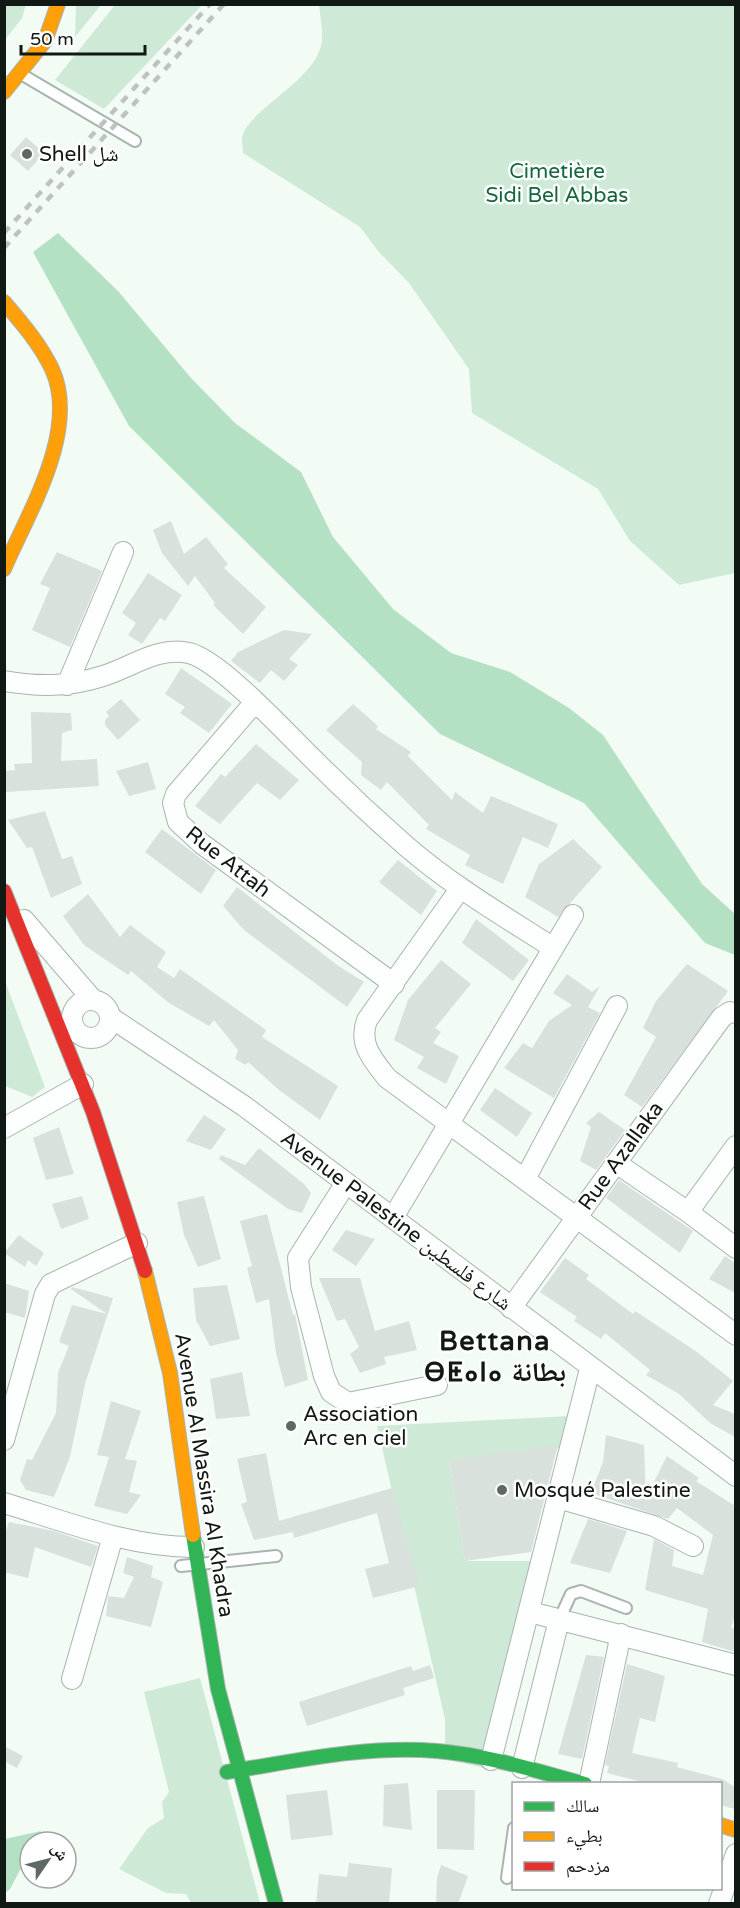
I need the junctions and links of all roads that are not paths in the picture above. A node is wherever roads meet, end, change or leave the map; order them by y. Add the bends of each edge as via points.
1 (58, 4) edge
2 (21, 74) junction
3 (4, 92) edge
4 (135, 141) dead end
5 (4, 288) edge
6 (4, 302) edge
7 (5, 319) edge
8 (30, 330) junction
9 (4, 541) edge
10 (123, 552) dead end
11 (4, 569) edge
12 (4, 681) edge
13 (67, 686) junction
14 (255, 702) junction
15 (460, 889) junction
16 (6, 893) edge
17 (573, 915) dead end
18 (4, 924) edge
19 (552, 947) junction
20 (394, 984) junction
21 (93, 1000) junction
22 (617, 1006) dead end
23 (735, 1013) edge
24 (110, 1017) junction
25 (61, 1030) junction
26 (75, 1093) junction
27 (451, 1123) junction
28 (4, 1128) edge
29 (735, 1148) edge
30 (616, 1163) junction
31 (525, 1179) junction
32 (346, 1183) junction
33 (101, 1184) dead end
34 (688, 1212) junction
35 (394, 1216) junction
36 (576, 1218) junction
37 (735, 1248) edge
38 (129, 1250) junction
39 (138, 1304) dead end
40 (511, 1308) junction
41 (735, 1335) edge
42 (590, 1369) junction
43 (436, 1385) dead end
44 (4, 1440) edge
45 (735, 1476) edge
46 (558, 1498) junction
47 (4, 1503) edge
48 (112, 1536) junction
49 (693, 1546) dead end
50 (276, 1556) dead end
51 (187, 1560) junction
52 (626, 1608) dead end
53 (530, 1612) junction
54 (559, 1620) junction
55 (621, 1635) junction
56 (735, 1665) edge
57 (72, 1678) dead end
58 (201, 1678) dead end
59 (491, 1760) junction
60 (233, 1771) junction
61 (521, 1776) edge
62 (570, 1782) edge
63 (587, 1782) edge
64 (512, 1836) edge
65 (735, 1854) edge
66 (507, 1878) dead end
67 (262, 1904) edge
68 (276, 1904) edge
69 (719, 1904) edge

1 - 2 main road via 50,37
2 - 3 main road
2 - 4 lane
5 - 8 main road
6 - 8 main road
7 - 9 main road via 21,335 36,362 47,415 35,470
8 - 11 main road via 53,366 59,428 52,462
10 - 13 street
12 - 13 street
13 - 14 street via 104,676 160,652 177,650 209,662
14 - 15 street via 361,806
14 - 20 street, Rue Attah via 182,785 173,803 178,822 211,851
15 - 19 street
15 - 20 street
16 - 21 street via 32,931
16 - 25 main road, Avenue Al Massira Al Khadra
17 - 19 street
18 - 25 main road, Avenue Al Massira Al Khadra
19 - 27 street
20 - 27 street via 367,1020 363,1038 387,1078
21 - 24 street, Avenue Palestine شارع فلسطين via 104,1005
21 - 25 street via 76,1006
22 - 31 street
23 - 30 street, Rue Azallaka via 722,1017
24 - 25 street via 103,1034 94,1038
24 - 32 street, Avenue Palestine شارع فلسطين via 244,1106
25 - 26 main road, Avenue Al Massira Al Khadra
26 - 28 street
26 - 38 main road, Avenue Al Massira Al Khadra
27 - 31 street
27 - 35 street
29 - 34 street
30 - 34 street
30 - 36 street, Rue Azallaka
31 - 36 street
32 - 35 street, Avenue Palestine شارع فلسطين
32 - 43 street via 298,1258 301,1287 324,1377 331,1392 348,1403
33 - 38 main road, Avenue Al Massira Al Khadra
34 - 37 street
35 - 40 street, Avenue Palestine شارع فلسطين
36 - 40 street, Rue Azallaka
36 - 41 street
38 - 44 street via 59,1278 45,1294
38 - 51 main road, Avenue Al Massira Al Khadra via 173,1380
39 - 51 main road, Avenue Al Massira Al Khadra via 153,1360
40 - 42 street, Avenue Palestine شارع فلسطين
42 - 45 street, Avenue Palestine شارع فلسطين
42 - 46 street
46 - 49 street via 654,1526
46 - 53 street
47 - 48 street
48 - 51 street via 147,1544
48 - 57 street
50 - 51 lane
51 - 60 main road, Avenue Al Massira Al Khadra
52 - 54 lane via 581,1591 571,1594
53 - 54 street
53 - 59 street
54 - 55 street
54 - 61 street
55 - 56 street
55 - 63 street
58 - 60 main road, Avenue Al Massira Al Khadra
59 - 60 main road via 408,1750 364,1752
59 - 61 main road
60 - 67 main road, Avenue Al Massira Al Khadra
60 - 68 main road, Avenue Al Massira Al Khadra
61 - 62 main road
64 - 66 lane
65 - 69 street

